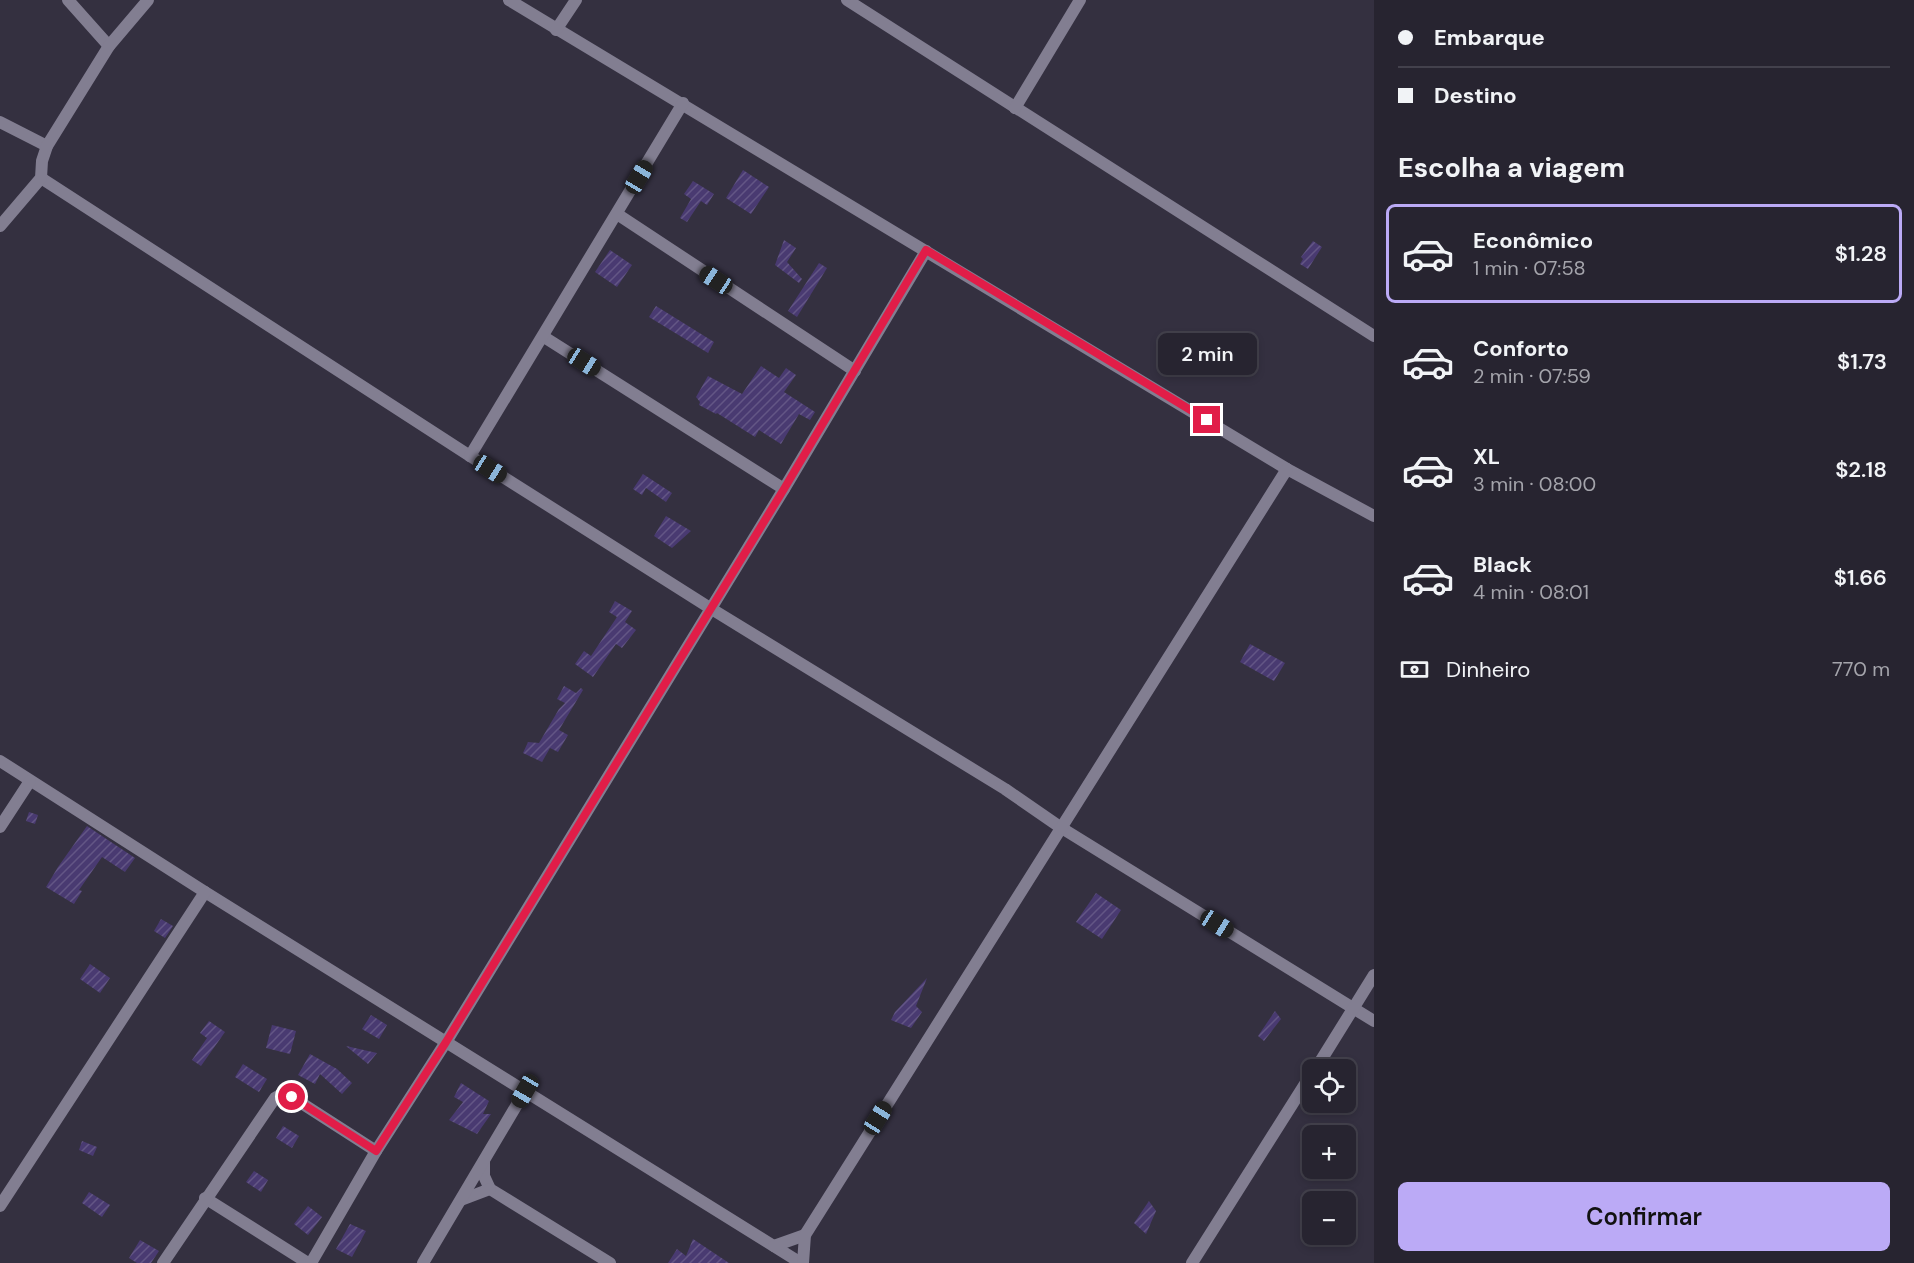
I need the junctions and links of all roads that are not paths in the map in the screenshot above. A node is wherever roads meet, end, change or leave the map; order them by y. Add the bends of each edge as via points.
1 (68, 0) edge
2 (148, 0) edge
3 (509, 0) edge
4 (576, 0) edge
5 (847, 0) edge
6 (1080, 0) edge
7 (556, 30) junction
8 (109, 46) junction
9 (683, 103) junction
10 (1015, 108) junction
11 (0, 122) edge
12 (47, 146) junction
13 (41, 178) junction
14 (617, 214) junction
15 (0, 226) edge
16 (926, 250) junction
17 (1374, 336) edge
18 (544, 337) junction
19 (855, 371) junction
20 (470, 456) junction
21 (1287, 469) junction
22 (784, 489) junction
23 (1374, 516) edge
24 (710, 608) junction
25 (0, 762) edge
26 (30, 781) junction
27 (0, 827) edge
28 (1060, 827) junction
29 (205, 892) junction
30 (1374, 975) edge
31 (1354, 1009) junction
32 (1374, 1021) edge
33 (446, 1042) junction
34 (1322, 1059) edge
35 (1302, 1089) edge
36 (525, 1091) junction
37 (376, 1151) junction
38 (484, 1161) junction
39 (490, 1189) junction
40 (205, 1198) junction
41 (461, 1200) junction
42 (0, 1206) edge
43 (805, 1235) junction
44 (774, 1246) junction
45 (163, 1263) edge
46 (309, 1263) edge
47 (423, 1263) edge
48 (609, 1263) edge
49 (802, 1263) edge
50 (1192, 1263) edge

1 - 8 street
2 - 8 street
3 - 7 street
4 - 7 street
5 - 10 street
6 - 10 street
7 - 9 street
8 - 12 street
9 - 14 street
9 - 16 street
10 - 17 street
11 - 12 street
12 - 13 street
13 - 15 street
13 - 20 street
14 - 18 street
14 - 19 street
16 - 19 street
16 - 21 street
18 - 20 street
18 - 22 street
19 - 22 street
20 - 24 street
21 - 23 street
21 - 28 street
22 - 24 street
24 - 28 street via 1005,789
24 - 33 street
25 - 26 street
26 - 27 street
26 - 29 street
28 - 31 street
28 - 43 street
29 - 33 street
29 - 42 street
30 - 31 street
31 - 32 street
31 - 34 street
33 - 36 street
33 - 37 street
35 - 50 street
36 - 38 street
36 - 44 street
37 - 40 street via 282,1094 275,1098
37 - 46 street
38 - 39 street via 484,1176
38 - 41 street
39 - 41 street
39 - 48 street
40 - 45 street
40 - 46 street
41 - 47 street
43 - 44 street
43 - 49 street
44 - 49 street

